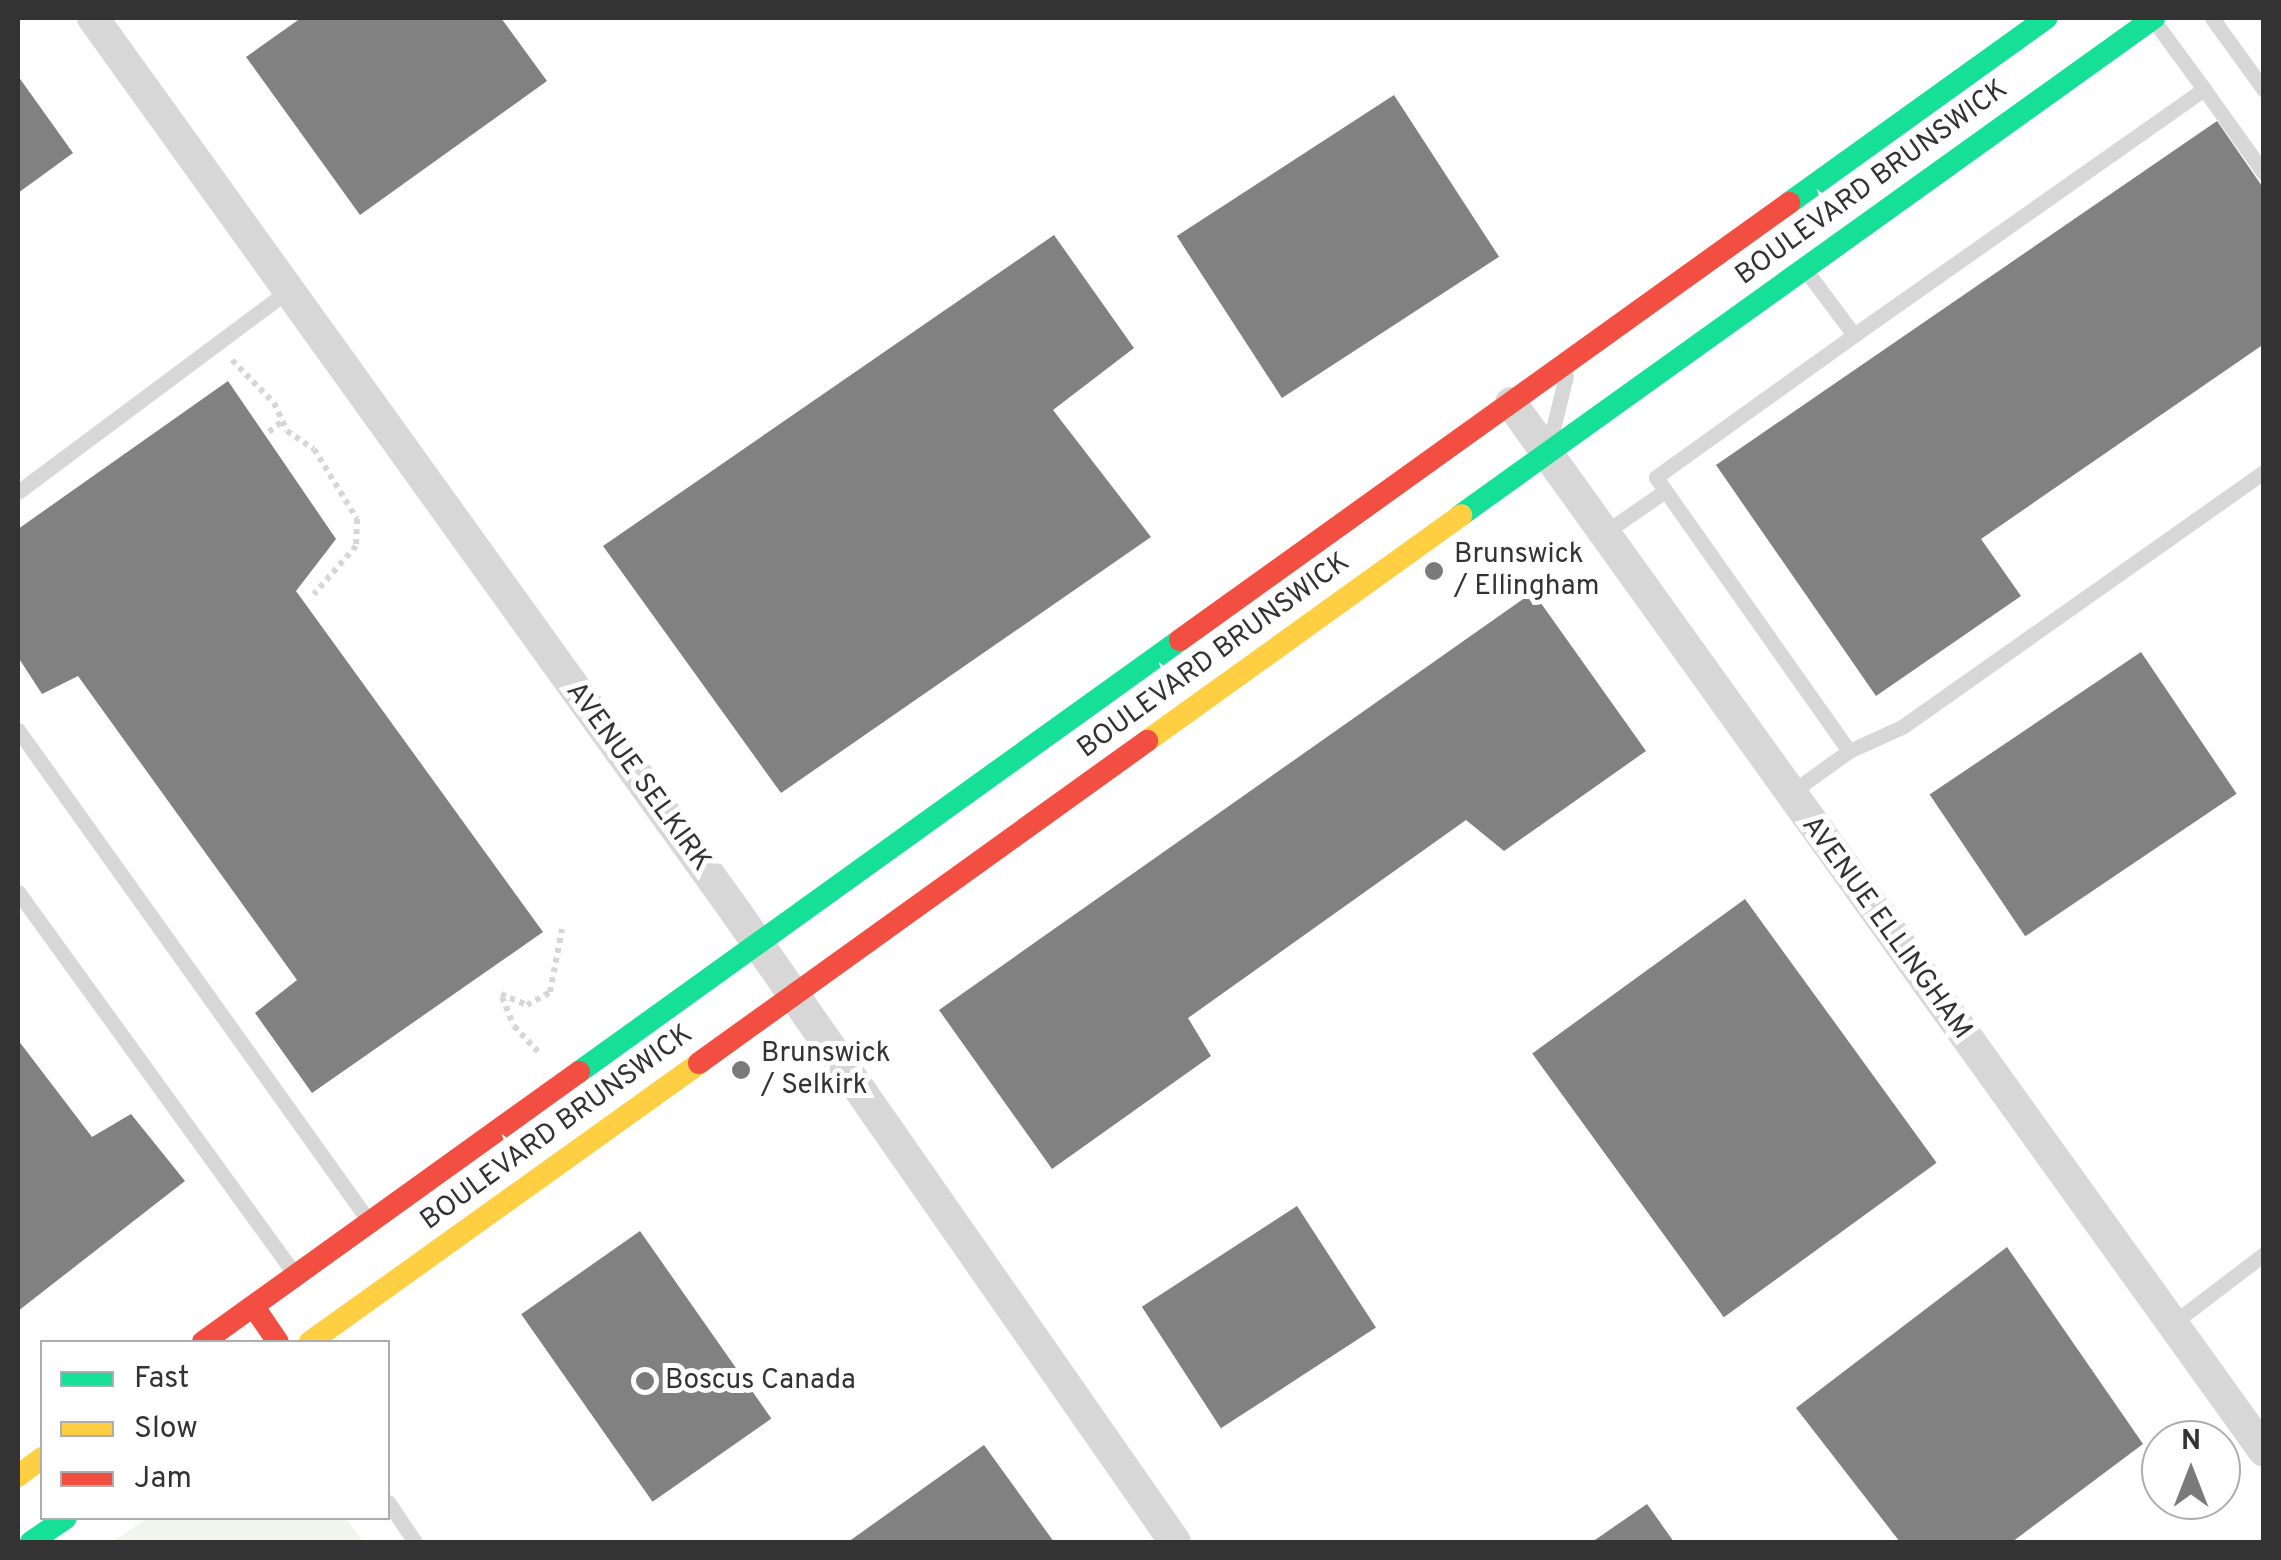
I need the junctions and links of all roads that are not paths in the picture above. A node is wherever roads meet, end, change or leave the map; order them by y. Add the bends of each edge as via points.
1 (93, 18) edge
2 (2046, 18) edge
3 (2154, 18) edge
4 (2212, 18) edge
5 (2204, 89) junction
6 (2264, 90) edge
7 (2264, 172) edge
8 (1804, 268) junction
9 (289, 290) junction
10 (1854, 336) junction
11 (1568, 362) junction
12 (1511, 402) junction
13 (1547, 453) junction
14 (2264, 472) edge
15 (18, 492) edge
16 (1666, 492) junction
17 (1604, 533) junction
18 (18, 730) edge
19 (1849, 752) junction
20 (1790, 794) junction
21 (18, 892) edge
22 (758, 945) junction
23 (793, 996) junction
24 (371, 1224) junction
25 (2264, 1254) edge
26 (296, 1277) junction
27 (254, 1307) junction
28 (2172, 1324) junction
29 (206, 1340) edge
30 (277, 1340) edge
31 (313, 1340) edge
32 (2264, 1451) edge
33 (40, 1460) edge
34 (18, 1476) edge
35 (390, 1505) edge
36 (63, 1520) edge
37 (31, 1542) edge
38 (415, 1542) edge
39 (1176, 1542) edge

1 - 9 street, AVENUE SELKIRK
2 - 11 street, BOULEVARD BRUNSWICK
3 - 5 lane
3 - 8 street, BOULEVARD BRUNSWICK
4 - 6 lane
5 - 7 lane
5 - 10 lane
8 - 10 lane
8 - 13 street, BOULEVARD BRUNSWICK
9 - 15 lane
9 - 22 street, AVENUE SELKIRK
10 - 16 lane via 1656,477
11 - 12 street, BOULEVARD BRUNSWICK
11 - 13 lane
12 - 13 street, AVENUE ELLINGHAM
12 - 22 street, BOULEVARD BRUNSWICK
13 - 17 street, AVENUE ELLINGHAM
13 - 23 street, BOULEVARD BRUNSWICK
14 - 19 lane via 1902,727
16 - 17 lane
16 - 19 lane
17 - 20 street, AVENUE ELLINGHAM
18 - 24 lane
19 - 20 lane
20 - 28 street, AVENUE ELLINGHAM
21 - 26 lane
22 - 23 street, AVENUE SELKIRK
22 - 24 street, BOULEVARD BRUNSWICK
23 - 31 street, BOULEVARD BRUNSWICK
23 - 39 street, AVENUE SELKIRK
24 - 26 street, BOULEVARD BRUNSWICK
25 - 28 lane
26 - 27 street, BOULEVARD BRUNSWICK
27 - 29 street, BOULEVARD BRUNSWICK
27 - 30 street
28 - 32 street, AVENUE ELLINGHAM
33 - 34 street
35 - 38 lane
36 - 37 street

